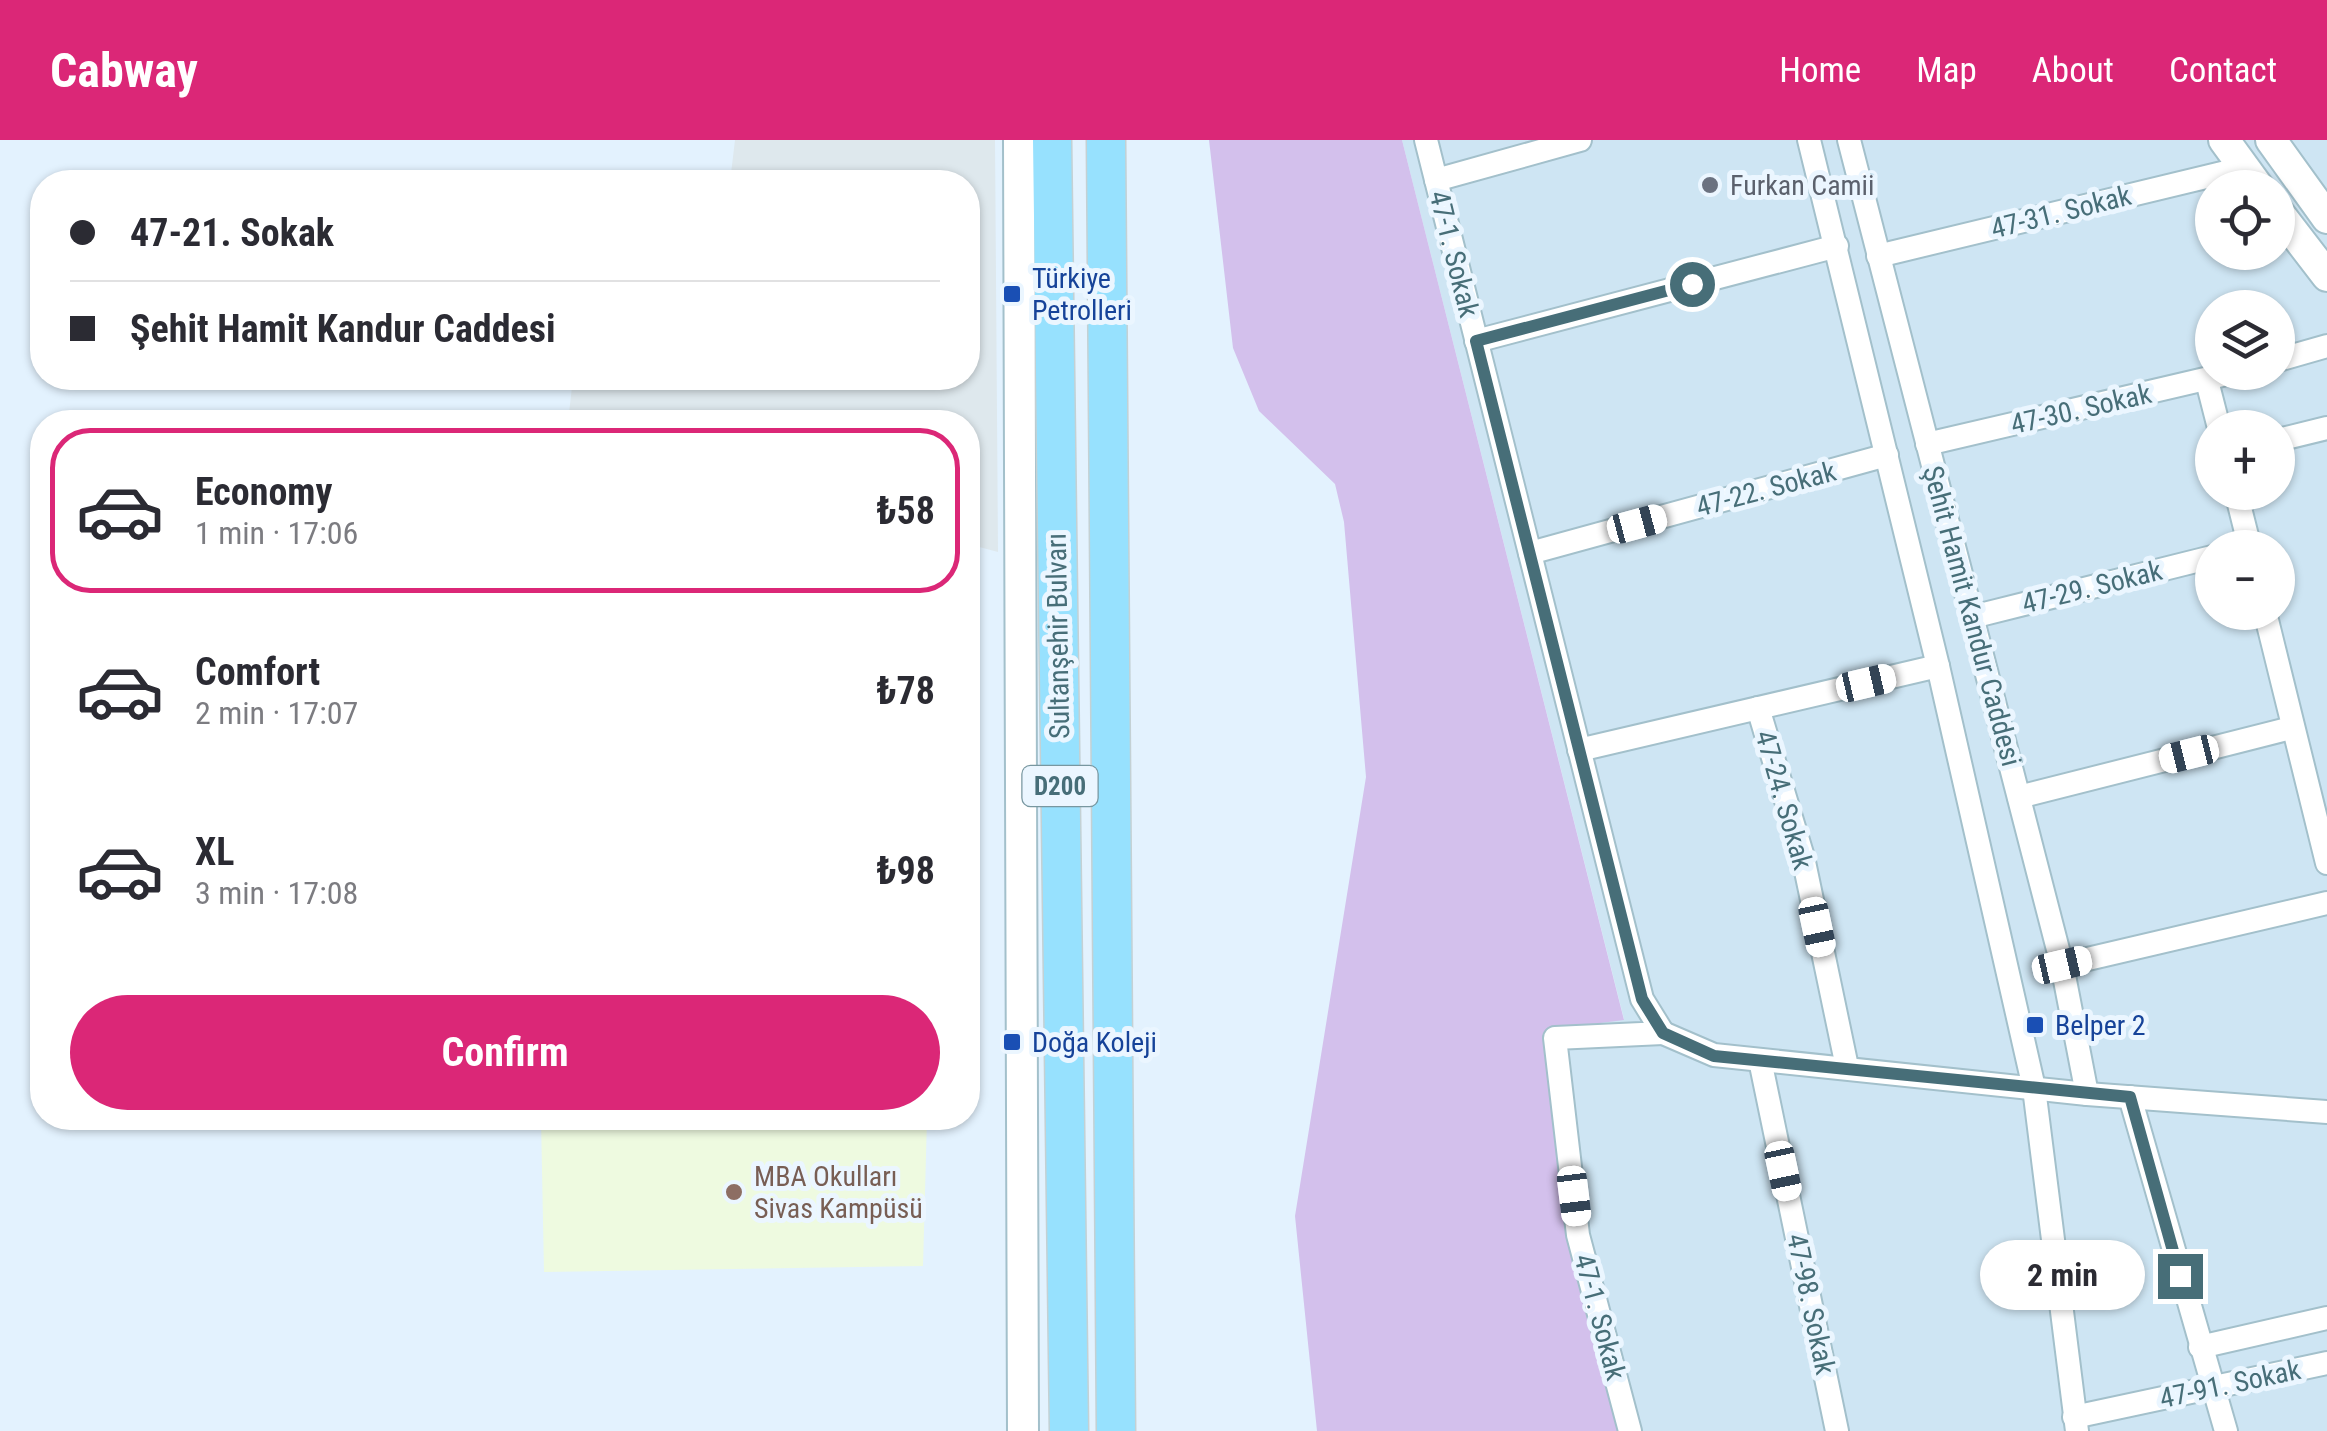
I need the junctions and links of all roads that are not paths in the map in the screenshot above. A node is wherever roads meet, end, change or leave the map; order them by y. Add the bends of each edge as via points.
1 (1019, 140) edge
2 (1052, 140) edge
3 (1106, 140) edge
4 (1426, 140) edge
5 (1580, 140) edge
6 (1809, 140) edge
7 (1850, 140) edge
8 (2224, 140) edge
9 (2271, 140) edge
10 (2245, 170) edge
11 (1436, 180) junction
12 (2195, 190) edge
13 (2327, 218) edge
14 (2295, 234) edge
15 (1836, 246) junction
16 (1878, 256) junction
17 (2327, 276) edge
18 (1476, 341) junction
19 (2327, 346) edge
20 (2295, 355) edge
21 (2195, 383) edge
22 (2327, 428) edge
23 (2295, 436) edge
24 (1927, 444) junction
25 (1887, 455) junction
26 (1530, 554) junction
27 (2195, 561) edge
28 (1972, 617) junction
29 (2269, 630) edge
30 (1938, 666) junction
31 (1758, 708) junction
32 (2291, 728) junction
33 (1579, 750) junction
34 (2018, 797) junction
35 (2323, 816) edge
36 (2327, 863) edge
37 (2327, 904) edge
38 (2062, 965) junction
39 (1663, 1033) junction
40 (1760, 1060) junction
41 (1847, 1068) junction
42 (2034, 1088) junction
43 (2087, 1094) junction
44 (2130, 1097) junction
45 (2327, 1112) edge
46 (2327, 1318) edge
47 (2200, 1347) junction
48 (2327, 1363) edge
49 (2213, 1387) junction
50 (2076, 1424) edge
51 (1023, 1431) edge
52 (1069, 1431) edge
53 (1116, 1431) edge
54 (1630, 1431) edge
55 (1837, 1431) edge
56 (2226, 1431) edge

1 - 51 street, Sultanşehir Bulvarı
2 - 52 highway, Sultanşehir Bulvarı / D200
3 - 53 highway, Sultanşehir Bulvarı / D200
4 - 11 street, 47-1. Sokak
5 - 11 street
6 - 15 street, Şehit Hamit Kandur Caddesi
7 - 16 street, Şehit Hamit Kandur Caddesi
8 - 10 street
9 - 13 street
11 - 18 street, 47-1. Sokak
12 - 16 street, 47-31. Sokak
14 - 17 street
15 - 18 street
15 - 25 street, Şehit Hamit Kandur Caddesi
16 - 24 street, Şehit Hamit Kandur Caddesi
18 - 26 street, 47-1. Sokak
19 - 20 street
21 - 24 street, 47-30. Sokak
22 - 23 street
24 - 28 street, Şehit Hamit Kandur Caddesi
25 - 26 street, 47-22. Sokak
25 - 30 street, Şehit Hamit Kandur Caddesi
26 - 33 street, 47-1. Sokak
27 - 28 street, 47-29. Sokak
28 - 34 street, Şehit Hamit Kandur Caddesi
29 - 32 street
30 - 31 street
30 - 42 street, Şehit Hamit Kandur Caddesi
31 - 33 street
31 - 41 street, 47-24. Sokak via 1803,857
32 - 34 street
32 - 35 street
33 - 39 street, 47-1. Sokak via 1642,999
34 - 38 street, Şehit Hamit Kandur Caddesi
35 - 36 street
37 - 38 street
38 - 43 street, Şehit Hamit Kandur Caddesi
39 - 40 street via 1714,1056
39 - 54 street, 47-1. Sokak via 1554,1038 1578,1235
40 - 41 street
40 - 55 street, 47-98. Sokak
41 - 42 street
42 - 43 street
42 - 50 street, Şehit Hamit Kandur Caddesi
43 - 44 street
44 - 45 street
44 - 47 street
46 - 47 street, 47-91. Sokak
47 - 49 street
48 - 49 street, 47-91. Sokak
49 - 50 street, 47-91. Sokak
49 - 56 street

